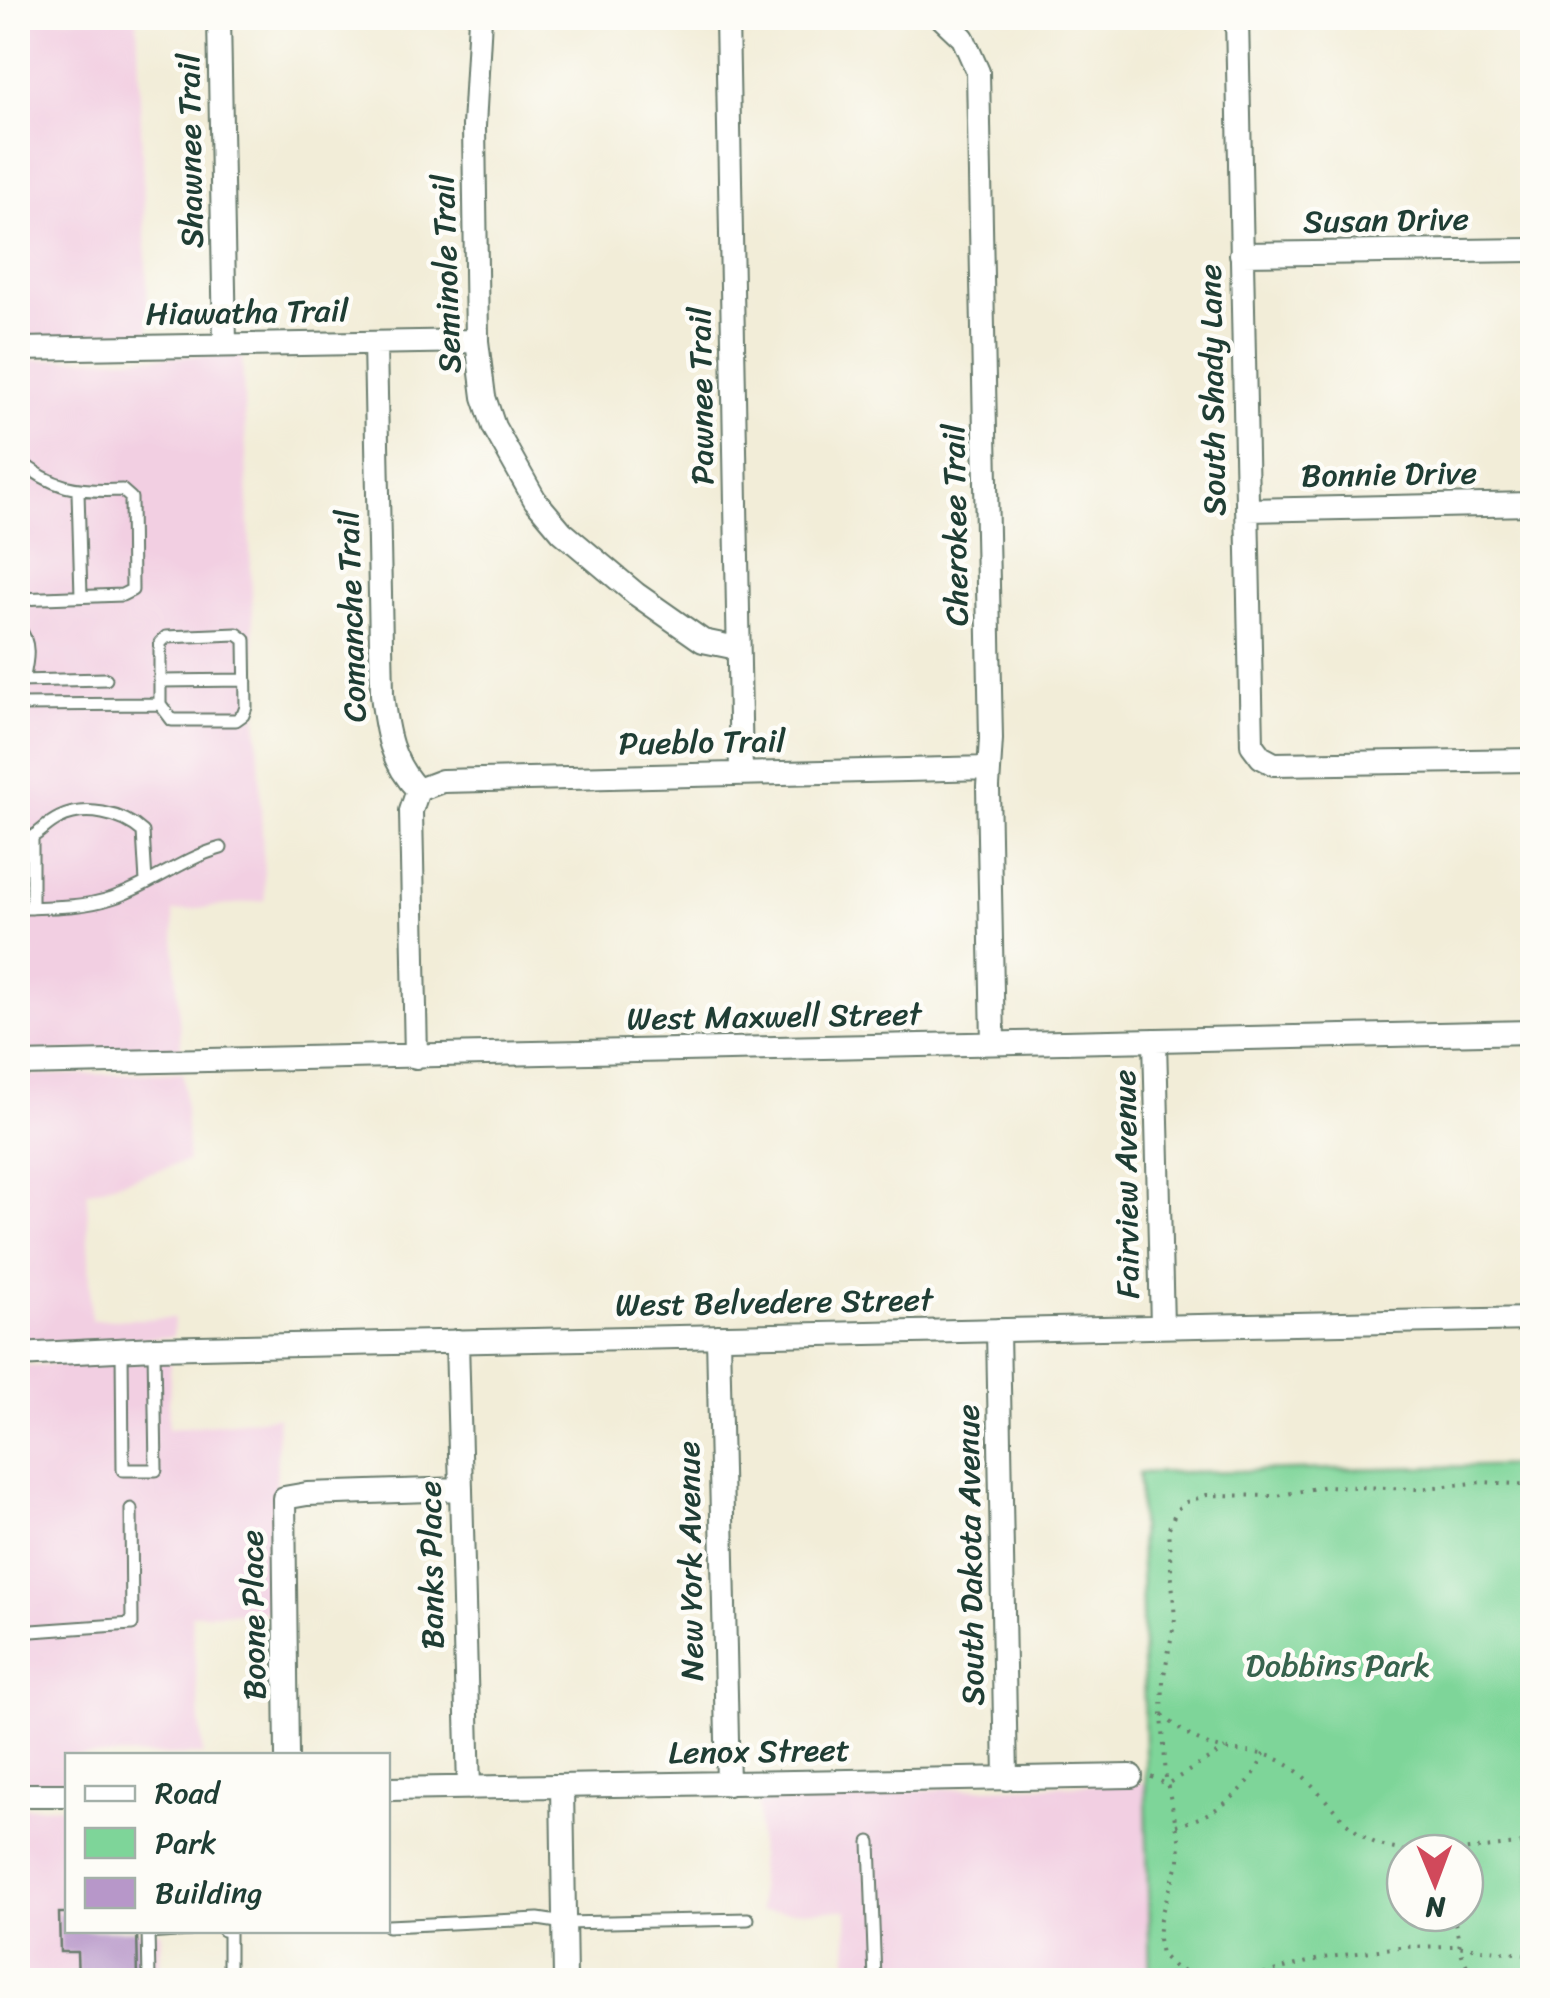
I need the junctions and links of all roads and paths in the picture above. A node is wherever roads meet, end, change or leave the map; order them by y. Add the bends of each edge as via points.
1 (219, 18) edge
2 (480, 18) edge
3 (727, 18) edge
4 (942, 18) edge
5 (1237, 18) edge
6 (1532, 250) edge
7 (1241, 254) junction
8 (477, 341) junction
9 (376, 342) junction
10 (225, 344) junction
11 (18, 349) edge
12 (18, 459) edge
13 (78, 492) junction
14 (1532, 504) edge
15 (1247, 510) junction
16 (81, 596) junction
17 (18, 599) edge
18 (18, 627) edge
19 (737, 648) junction
20 (106, 679) dead end
21 (246, 680) junction
22 (20, 681) edge
23 (160, 682) junction
24 (18, 704) edge
25 (160, 704) junction
26 (1532, 760) edge
27 (988, 768) junction
28 (740, 774) junction
29 (418, 790) junction
30 (18, 840) edge
31 (32, 840) junction
32 (220, 848) dead end
33 (146, 882) junction
34 (18, 908) edge
35 (32, 908) junction
36 (1532, 1032) edge
37 (1155, 1040) junction
38 (993, 1043) junction
39 (416, 1057) junction
40 (18, 1064) edge
41 (1532, 1319) edge
42 (1162, 1326) junction
43 (998, 1330) junction
44 (718, 1336) junction
45 (458, 1341) junction
46 (154, 1348) junction
47 (122, 1349) junction
48 (18, 1354) edge
49 (1532, 1485) edge
50 (461, 1489) junction
51 (131, 1509) dead end
52 (18, 1632) edge
53 (1162, 1714) junction
54 (1226, 1749) junction
55 (288, 1753) edge
56 (1264, 1753) junction
57 (1131, 1776) joint
58 (1006, 1779) junction
59 (728, 1784) junction
60 (1167, 1784) junction
61 (562, 1786) junction
62 (469, 1788) junction
63 (390, 1789) edge
64 (65, 1794) edge
65 (18, 1796) edge
66 (1176, 1825) junction
67 (870, 1842) dead end
68 (1532, 1842) edge
69 (1385, 1846) edge
70 (1485, 1848) edge
71 (748, 1918) dead end
72 (564, 1923) junction
73 (390, 1926) edge
74 (148, 1933) edge
75 (228, 1933) edge
76 (1458, 1933) edge
77 (1460, 1946) junction
78 (1532, 1955) edge
79 (1496, 1973) dead end
80 (149, 1980) edge
81 (229, 1980) edge
82 (565, 1980) edge
83 (875, 1980) edge

1 - 10 street, Shawnee Trail
2 - 8 street, Seminole Trail
3 - 19 street, Pawnee Trail
4 - 27 street, Cherokee Trail via 963,38 978,72
5 - 7 street, South Shady Lane
6 - 7 street, Susan Drive
7 - 15 street, South Shady Lane
8 - 9 street, Hiawatha Trail
8 - 19 street, Seminole Trail via 494,428 562,532 703,642
9 - 10 street, Hiawatha Trail
9 - 29 street, Comanche Trail via 382,694 391,750
10 - 11 street, Hiawatha Trail
12 - 13 lane via 36,475
13 - 16 lane
13 - 16 lane via 122,490 131,498 132,590
14 - 15 street, Bonnie Drive
15 - 26 street, South Shady Lane via 1252,745 1261,758 1274,764
16 - 17 lane
18 - 22 lane via 28,651
19 - 28 street, Pawnee Trail
20 - 22 lane
21 - 23 lane
21 - 23 lane via 245,640 237,634 166,637 160,643
21 - 25 lane via 246,707 236,720 172,720
23 - 25 lane
24 - 25 lane
27 - 28 street, Pueblo Trail
27 - 38 street, Cherokee Trail
28 - 29 street, Pueblo Trail via 442,780
29 - 39 street via 411,811
30 - 31 lane
31 - 33 lane via 61,816 108,814 131,821 143,832
31 - 35 lane
32 - 33 lane
33 - 35 lane via 113,898
34 - 35 lane
36 - 37 street, West Maxwell Street
37 - 38 street, West Maxwell Street
37 - 42 street, Fairview Avenue
38 - 39 street, West Maxwell Street
39 - 40 street, West Maxwell Street
41 - 42 street, West Belvedere Street
42 - 43 street, West Belvedere Street
43 - 44 street, West Belvedere Street
43 - 58 street, South Dakota Avenue
44 - 45 street, West Belvedere Street
44 - 59 street, New York Avenue
45 - 46 street, West Belvedere Street
45 - 50 street, Banks Place
46 - 47 street, West Belvedere Street
46 - 47 lane via 156,1470 123,1470
47 - 48 street, West Belvedere Street
49 - 53 path via 1326,1486 1277,1496 1207,1495 1183,1503 1168,1530 1175,1620
50 - 55 street, Boone Place via 284,1498
50 - 62 street, Banks Place
51 - 52 lane via 132,1624
53 - 54 path via 1196,1739
53 - 60 path
54 - 56 path
54 - 60 path
56 - 66 path via 1248,1783 1200,1820
56 - 69 path via 1309,1778 1358,1832
57 - 58 street, Lenox Street
57 - 60 path
58 - 59 street, Lenox Street
59 - 61 street, Lenox Street
60 - 66 path
61 - 62 street, Lenox Street
61 - 72 street
62 - 63 street, Lenox Street
64 - 65 street
66 - 77 path via 1179,1860 1158,1939 1161,1954 1190,1975 1254,1976 1399,1946
67 - 83 lane
68 - 70 path
71 - 72 lane
72 - 73 lane
72 - 82 street
74 - 80 lane
75 - 81 lane
76 - 77 path
77 - 78 path
77 - 79 path via 1472,1972

